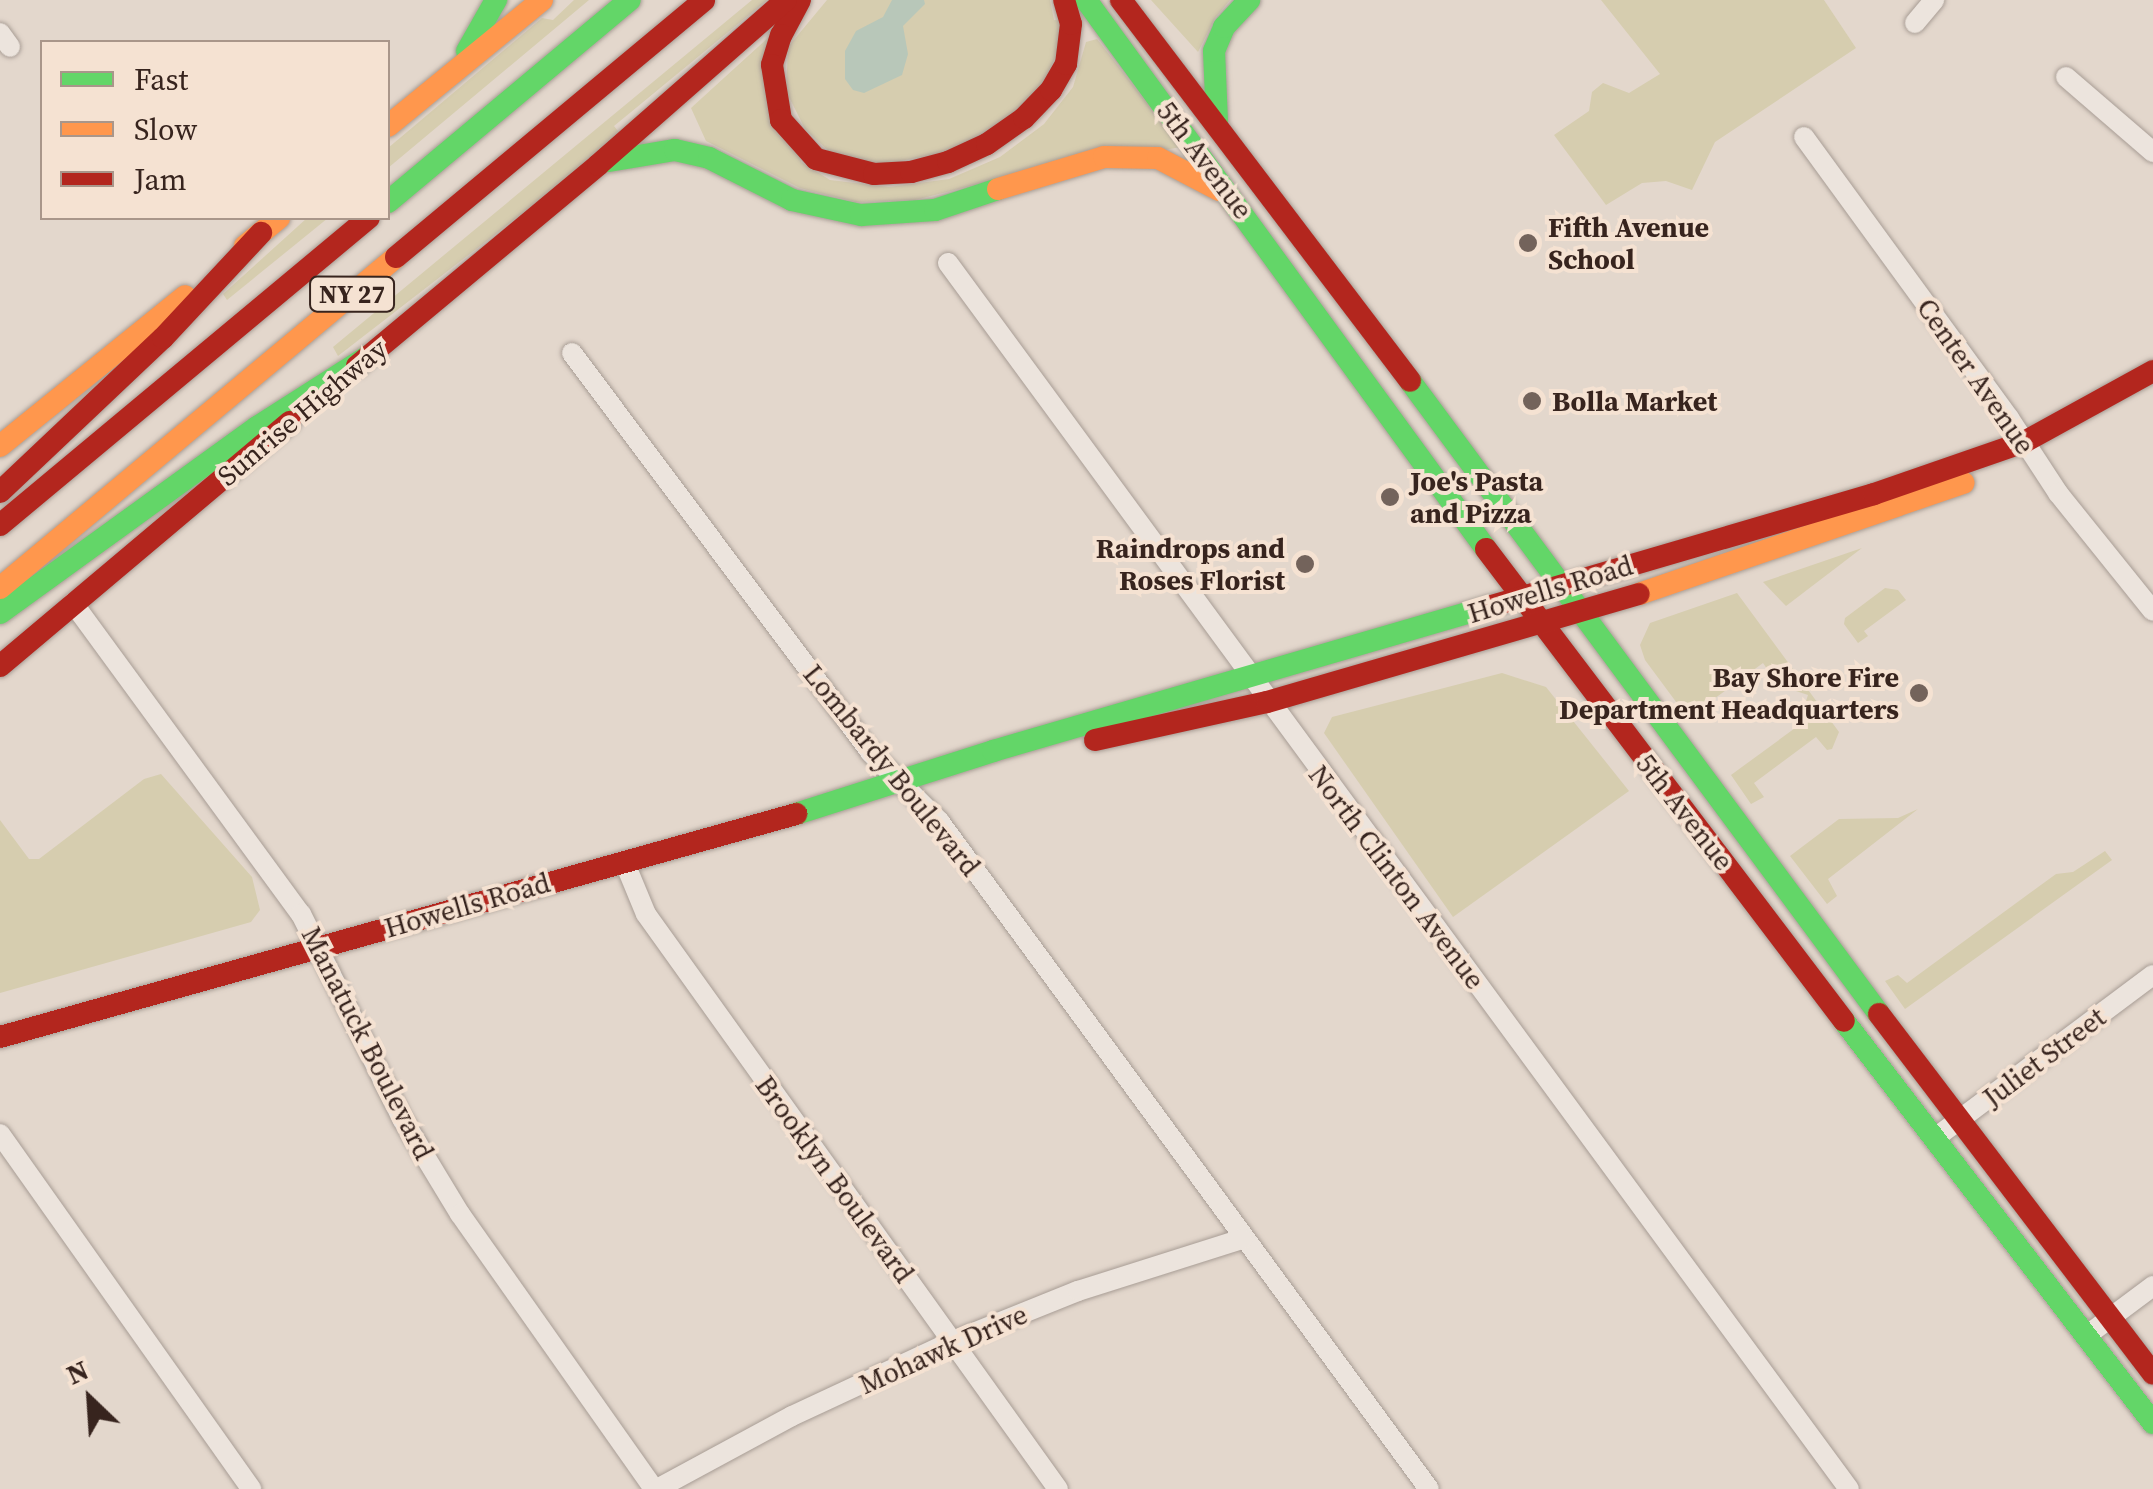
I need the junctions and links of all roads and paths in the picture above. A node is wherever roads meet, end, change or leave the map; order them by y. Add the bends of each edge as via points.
1 (496, 0) edge
2 (542, 0) edge
3 (630, 0) edge
4 (704, 0) edge
5 (786, 0) edge
6 (800, 0) edge
7 (1064, 0) edge
8 (1086, 0) edge
9 (1121, 0) edge
10 (1249, 0) edge
11 (1934, 0) edge
12 (1914, 23) dead end
13 (456, 69) junction
14 (2066, 77) dead end
15 (1217, 123) junction
16 (390, 124) edge
17 (1804, 137) dead end
18 (2153, 152) edge
19 (598, 165) junction
20 (390, 200) edge
21 (1236, 201) junction
22 (367, 220) edge
23 (270, 225) edge
24 (948, 263) dead end
25 (572, 353) dead end
26 (370, 356) junction
27 (2153, 371) edge
28 (2153, 390) edge
29 (0, 446) edge
30 (2029, 449) junction
31 (0, 492) edge
32 (1875, 505) junction
33 (0, 526) edge
34 (1561, 586) junction
35 (0, 588) edge
36 (1522, 598) junction
37 (72, 603) junction
38 (2153, 611) edge
39 (0, 612) edge
40 (1580, 613) junction
41 (1540, 623) junction
42 (0, 666) edge
43 (1250, 678) junction
44 (1267, 702) junction
45 (934, 774) junction
46 (902, 784) junction
47 (624, 861) junction
48 (318, 947) junction
49 (2153, 975) edge
50 (0, 1037) edge
51 (1958, 1121) junction
52 (0, 1134) edge
53 (1935, 1138) junction
54 (1242, 1239) junction
55 (2153, 1286) edge
56 (2109, 1318) junction
57 (2086, 1336) junction
58 (952, 1342) junction
59 (2153, 1374) edge
60 (2153, 1423) edge
61 (251, 1489) edge
62 (655, 1489) edge
63 (1058, 1489) edge
64 (1429, 1489) edge
65 (1850, 1489) edge

1 - 13 main road
2 - 13 main road
3 - 20 main road
4 - 35 main road, NY 27
5 - 19 main road, Sunrise Highway
6 - 7 main road via 772,65 781,120 828,165 893,174 968,154 1039,104 1069,53 1072,24
8 - 21 main road, 5th Avenue
9 - 15 main road, 5th Avenue
10 - 15 main road via 1224,27 1214,52
11 - 12 street
13 - 16 main road
14 - 18 street
15 - 34 main road, 5th Avenue
17 - 30 street, Center Avenue
19 - 21 main road via 675,150 708,158 792,200 885,215 958,204 1084,160 1142,156 1186,170
19 - 26 main road, Sunrise Highway
21 - 36 main road, 5th Avenue
22 - 33 main road, NY 27
23 - 29 main road
23 - 31 main road via 163,338
24 - 43 street, North Clinton Avenue
25 - 46 street, Lombardy Boulevard via 870,752
26 - 37 main road, Sunrise Highway
26 - 39 main road via 257,427
27 - 30 main road, Howells Road
28 - 30 main road, Howells Road via 2068,442
30 - 32 main road, Howells Road
30 - 38 street, Center Avenue
32 - 34 main road, Howells Road
32 - 40 main road, Howells Road
34 - 36 main road, Howells Road
34 - 40 main road, 5th Avenue
36 - 41 main road, 5th Avenue
36 - 43 main road, Howells Road
37 - 42 main road, Sunrise Highway
37 - 48 street, Manatuck Boulevard
40 - 41 main road, Howells Road
40 - 51 main road, 5th Avenue
41 - 44 main road, Howells Road
41 - 53 main road, 5th Avenue
43 - 44 street, North Clinton Avenue
43 - 45 main road, Howells Road
44 - 45 main road, Howells Road
44 - 65 street, North Clinton Avenue
45 - 46 main road, Howells Road
46 - 47 main road, Howells Road
46 - 54 street, Lombardy Boulevard via 940,821
47 - 48 main road, Howells Road
47 - 58 street, Brooklyn Boulevard via 646,914
48 - 50 main road, Howells Road
48 - 62 street, Manatuck Boulevard via 402,1120 460,1214
49 - 51 street, Juliet Street
51 - 53 street, Juliet Street
51 - 56 main road, 5th Avenue
52 - 61 street
53 - 57 main road, 5th Avenue
54 - 58 street, Mohawk Drive via 1078,1290
54 - 64 street, Lombardy Boulevard
55 - 56 street
56 - 57 street
56 - 59 main road, 5th Avenue
57 - 60 main road, 5th Avenue
58 - 62 street, Mohawk Drive
58 - 63 street, Brooklyn Boulevard

